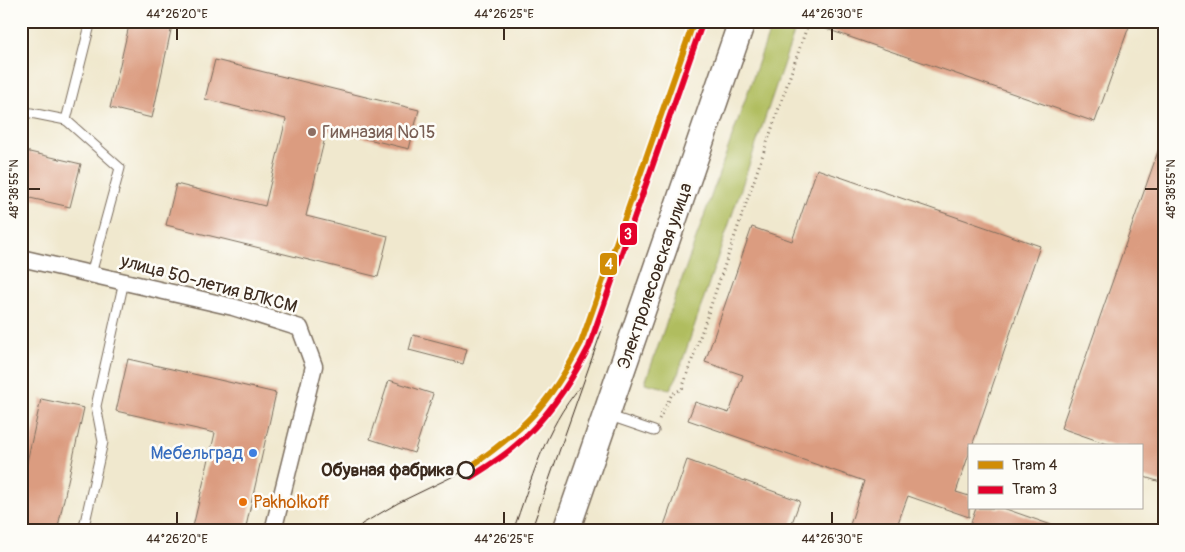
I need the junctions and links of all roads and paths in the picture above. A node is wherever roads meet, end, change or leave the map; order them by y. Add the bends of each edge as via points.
1 (91, 21) edge
2 (742, 21) edge
3 (809, 21) edge
4 (21, 111) edge
5 (66, 120) junction
6 (21, 258) edge
7 (91, 274) junction
8 (124, 281) junction
9 (606, 415) junction
10 (654, 431) joint
11 (83, 531) edge
12 (273, 531) edge
13 (566, 531) edge

1 - 5 lane
2 - 9 main road, Электролесовская улица
3 - 10 path via 682,388 672,394
4 - 5 lane
5 - 7 lane via 120,168
6 - 7 street, улица 50-летия ВЛКСМ
7 - 8 street, улица 50-летия ВЛКСМ
8 - 11 lane via 96,406 103,442
8 - 12 street, улица 50-летия ВЛКСМ via 233,307 300,328 314,366
9 - 10 lane
9 - 13 main road, Электролесовская улица

